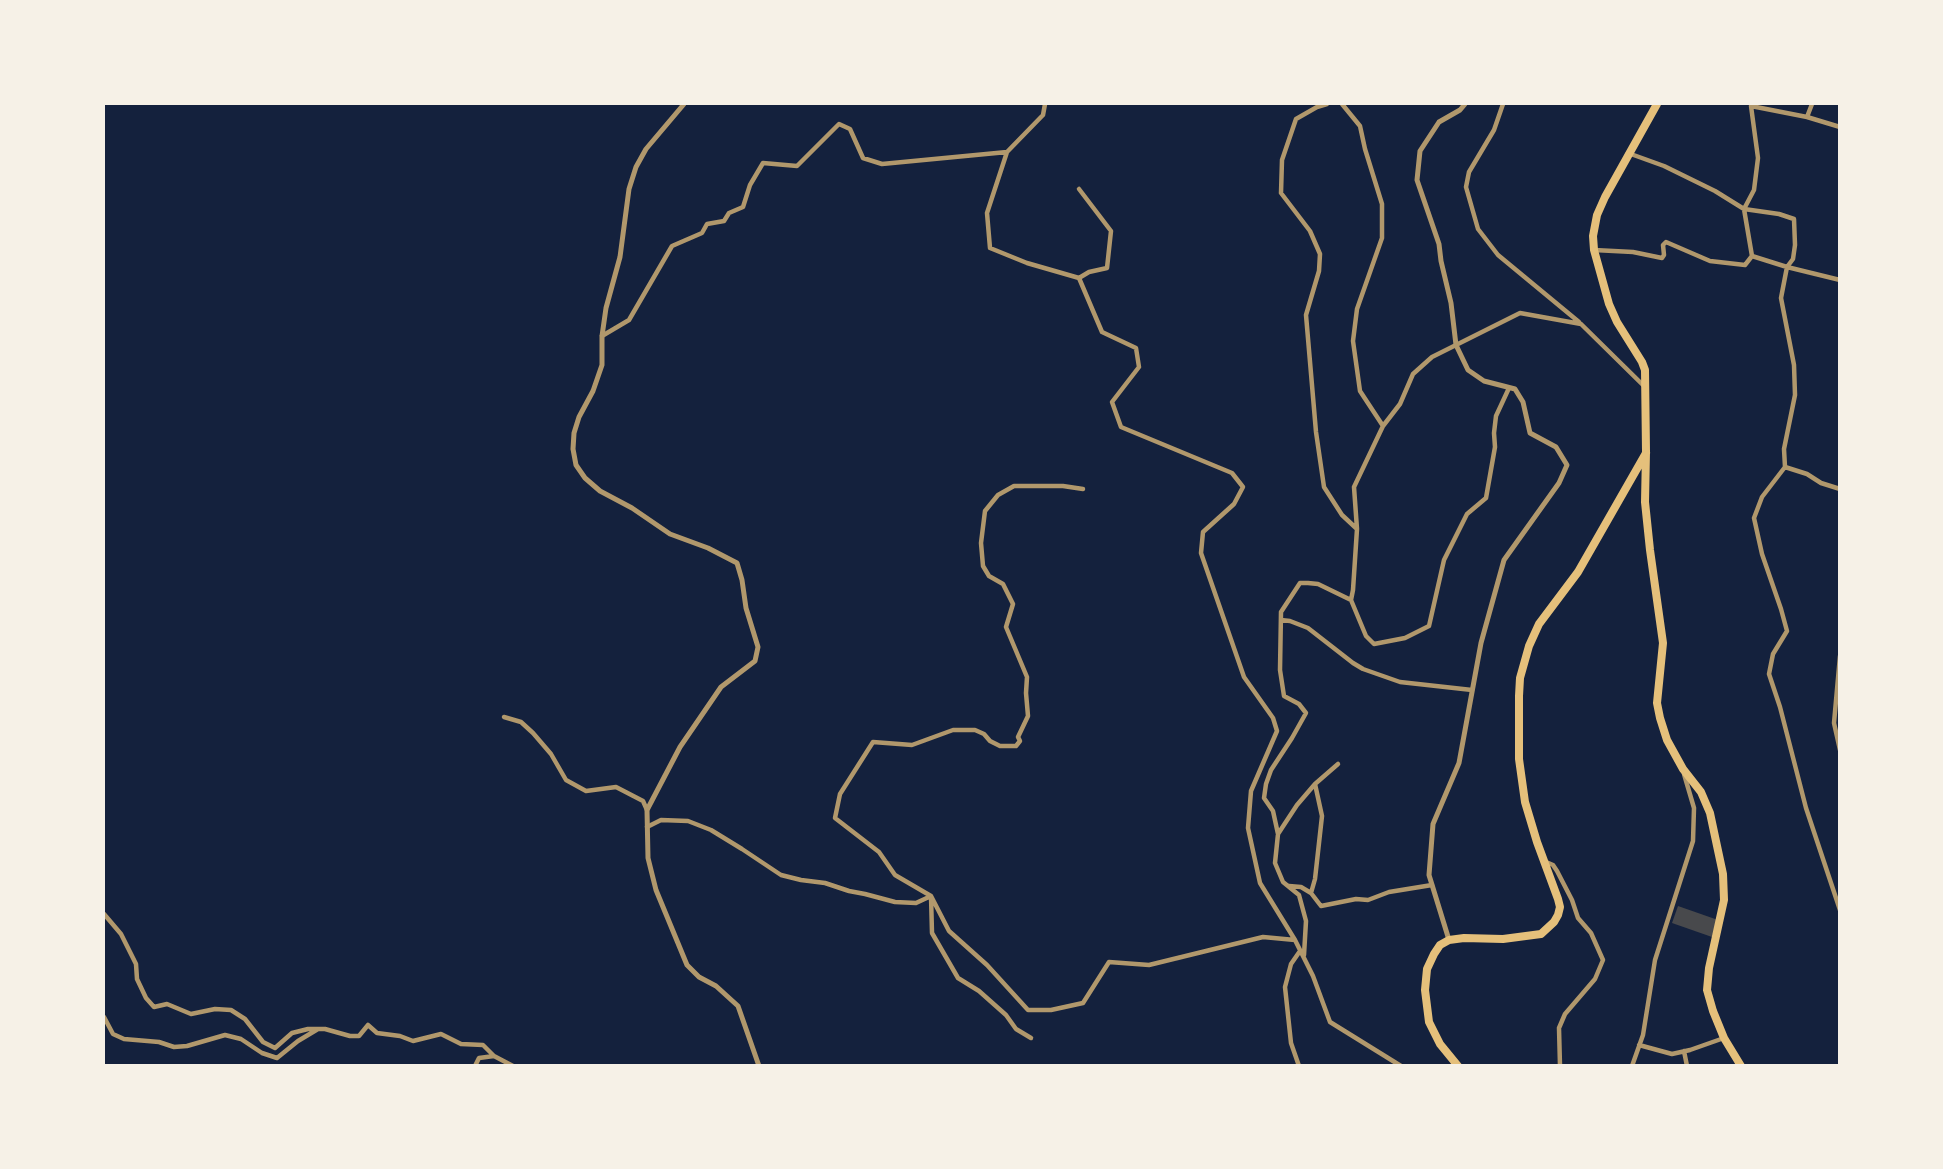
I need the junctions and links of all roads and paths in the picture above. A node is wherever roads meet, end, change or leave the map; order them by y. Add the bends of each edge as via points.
1 (1045, 104) edge
2 (1327, 104) edge
3 (1342, 104) edge
4 (1465, 104) edge
5 (1503, 104) edge
6 (1657, 104) edge
7 (1812, 104) edge
8 (684, 105) edge
9 (1751, 105) edge
10 (1807, 117) junction
11 (1839, 127) edge
12 (1007, 152) junction
13 (1628, 153) junction
14 (1079, 189) dead end
15 (1744, 209) junction
16 (1594, 249) junction
17 (1752, 256) junction
18 (1787, 267) junction
19 (1079, 278) junction
20 (1839, 280) edge
21 (1581, 324) junction
22 (602, 336) junction
23 (1456, 345) junction
24 (1509, 388) junction
25 (1646, 388) junction
26 (1383, 426) junction
27 (1646, 452) junction
28 (1785, 468) junction
29 (1083, 489) dead end
30 (1839, 489) edge
31 (1357, 529) junction
32 (1351, 600) junction
33 (1281, 620) junction
34 (1839, 656) edge
35 (1472, 690) junction
36 (504, 717) dead end
37 (1839, 750) edge
38 (1338, 764) dead end
39 (1683, 769) junction
40 (1315, 784) junction
41 (647, 810) junction
42 (647, 827) junction
43 (1278, 834) junction
44 (1545, 862) junction
45 (1432, 885) junction
46 (1287, 886) junction
47 (1311, 893) junction
48 (931, 896) junction
49 (1839, 910) edge
50 (104, 914) edge
51 (1295, 940) junction
52 (1449, 940) junction
53 (1300, 951) junction
54 (1304, 958) junction
55 (104, 1017) edge
56 (318, 1029) junction
57 (1031, 1038) dead end
58 (1724, 1038) junction
59 (1639, 1045) junction
60 (1684, 1051) junction
61 (494, 1056) junction
62 (475, 1065) edge
63 (513, 1065) edge
64 (759, 1065) edge
65 (1299, 1065) edge
66 (1401, 1065) edge
67 (1458, 1065) edge
68 (1560, 1065) edge
69 (1632, 1065) edge
70 (1687, 1065) edge
71 (1741, 1065) edge

1 - 12 street via 1043,116
2 - 31 street via 1296,119 1282,160 1281,193 1310,231 1320,254 1319,272 1306,315 1316,432 1324,487
3 - 26 street via 1360,126 1382,204 1382,238 1356,309 1353,341 1360,391
4 - 23 street via 1439,122 1420,151 1417,180 1439,244
5 - 21 street via 1494,130 1469,172 1466,187 1478,229 1498,255
6 - 13 highway
7 - 10 street
8 - 22 street via 658,132 636,167
9 - 10 street
9 - 15 street via 1758,158 1754,190
10 - 11 street
12 - 19 street via 987,213 990,248
12 - 22 street via 882,164 863,158 850,129 839,124 797,166 763,163 743,207 729,213 724,221 707,224 702,233 672,246 630,320
13 - 15 street via 1664,165
13 - 16 highway via 1597,215
14 - 19 street via 1111,231 1107,268
15 - 17 street
15 - 18 street via 1794,219 1793,259
16 - 17 street via 1662,258 1666,242 1710,261 1745,265
16 - 25 highway via 1609,304 1642,362
17 - 18 street
18 - 20 street
18 - 28 street via 1781,298 1794,365 1794,395 1784,449
19 - 51 street via 1102,332 1136,348 1139,367 1112,402 1121,427 1232,472 1243,487 1234,504 1203,532 1202,554 1244,677 1277,730 1251,791 1248,828 1260,883
21 - 23 street via 1520,313
21 - 25 street
22 - 41 street via 602,365 574,434 576,465 600,491 670,534 737,563 758,647 755,661 721,687 680,747
23 - 24 street via 1468,370 1485,381
23 - 26 street via 1432,357 1413,374 1400,404
24 - 32 street via 1496,416 1486,498 1467,514 1444,560 1429,626 1405,638 1374,644 1366,636
24 - 35 street via 1515,389 1523,402 1530,433 1556,447 1567,465 1559,483 1503,560
25 - 27 highway
26 - 31 street via 1354,487
27 - 39 highway via 1645,502 1663,643 1657,703 1667,740
27 - 44 highway via 1578,572 1539,624 1525,659 1519,696 1519,759 1525,802
28 - 30 street
28 - 49 street via 1762,497 1754,518 1787,631 1773,654 1769,674
29 - 48 street via 1014,486 998,495 985,511 983,566 989,576 1003,584 1013,604 1006,627 1027,677 1028,716 1018,737 1020,741 1016,746 1000,746 975,730 953,730 912,745 873,742 840,794 835,818 879,852 895,875
31 - 32 street
32 - 33 street via 1318,584 1300,583 1281,612
33 - 35 street via 1308,628 1363,669 1400,682
33 - 43 street via 1284,696 1306,713 1266,784 1264,798 1273,811
34 - 37 street via 1834,723
35 - 45 street via 1459,763 1433,824 1429,875
36 - 41 street via 521,722 533,733 566,780 586,791 616,787 643,801
38 - 40 street
39 - 58 highway via 1701,792 1710,813 1723,874 1724,900 1707,990
39 - 59 street via 1694,808 1693,841 1655,960
40 - 43 street
40 - 47 street via 1322,816
41 - 42 street
42 - 48 street via 661,820 688,821 711,830 781,875 825,882 895,902 916,903
42 - 64 street via 648,858 656,890 687,965 738,1006
43 - 46 street via 1275,863
44 - 52 highway via 1560,907 1548,929 1522,938
44 - 68 street via 1557,871 1603,960 1595,979 1565,1014 1559,1028
45 - 47 street via 1321,906
45 - 52 street
46 - 47 street
46 - 54 street via 1299,895 1306,921
48 - 51 street via 949,931 1028,1010 1083,1003 1109,962 1149,965 1263,937
48 - 57 street via 932,933 958,978 979,991 1016,1029
50 - 56 street via 121,934 136,964 137,980 154,1007 167,1004 191,1014 231,1010 245,1019 263,1042 275,1048 292,1033
51 - 53 street
52 - 67 highway via 1440,945 1429,961 1425,990 1433,1033
53 - 54 street
53 - 65 street via 1291,964 1285,987 1291,1043
54 - 66 street via 1330,1022
55 - 56 street via 113,1034 124,1039 174,1047 225,1035 277,1058
56 - 61 street via 359,1036 368,1025 377,1033 413,1041 441,1034 461,1044 483,1045
58 - 60 street
58 - 71 highway
59 - 60 street via 1672,1054
59 - 69 street
60 - 70 street
61 - 62 street via 479,1058
61 - 63 street

